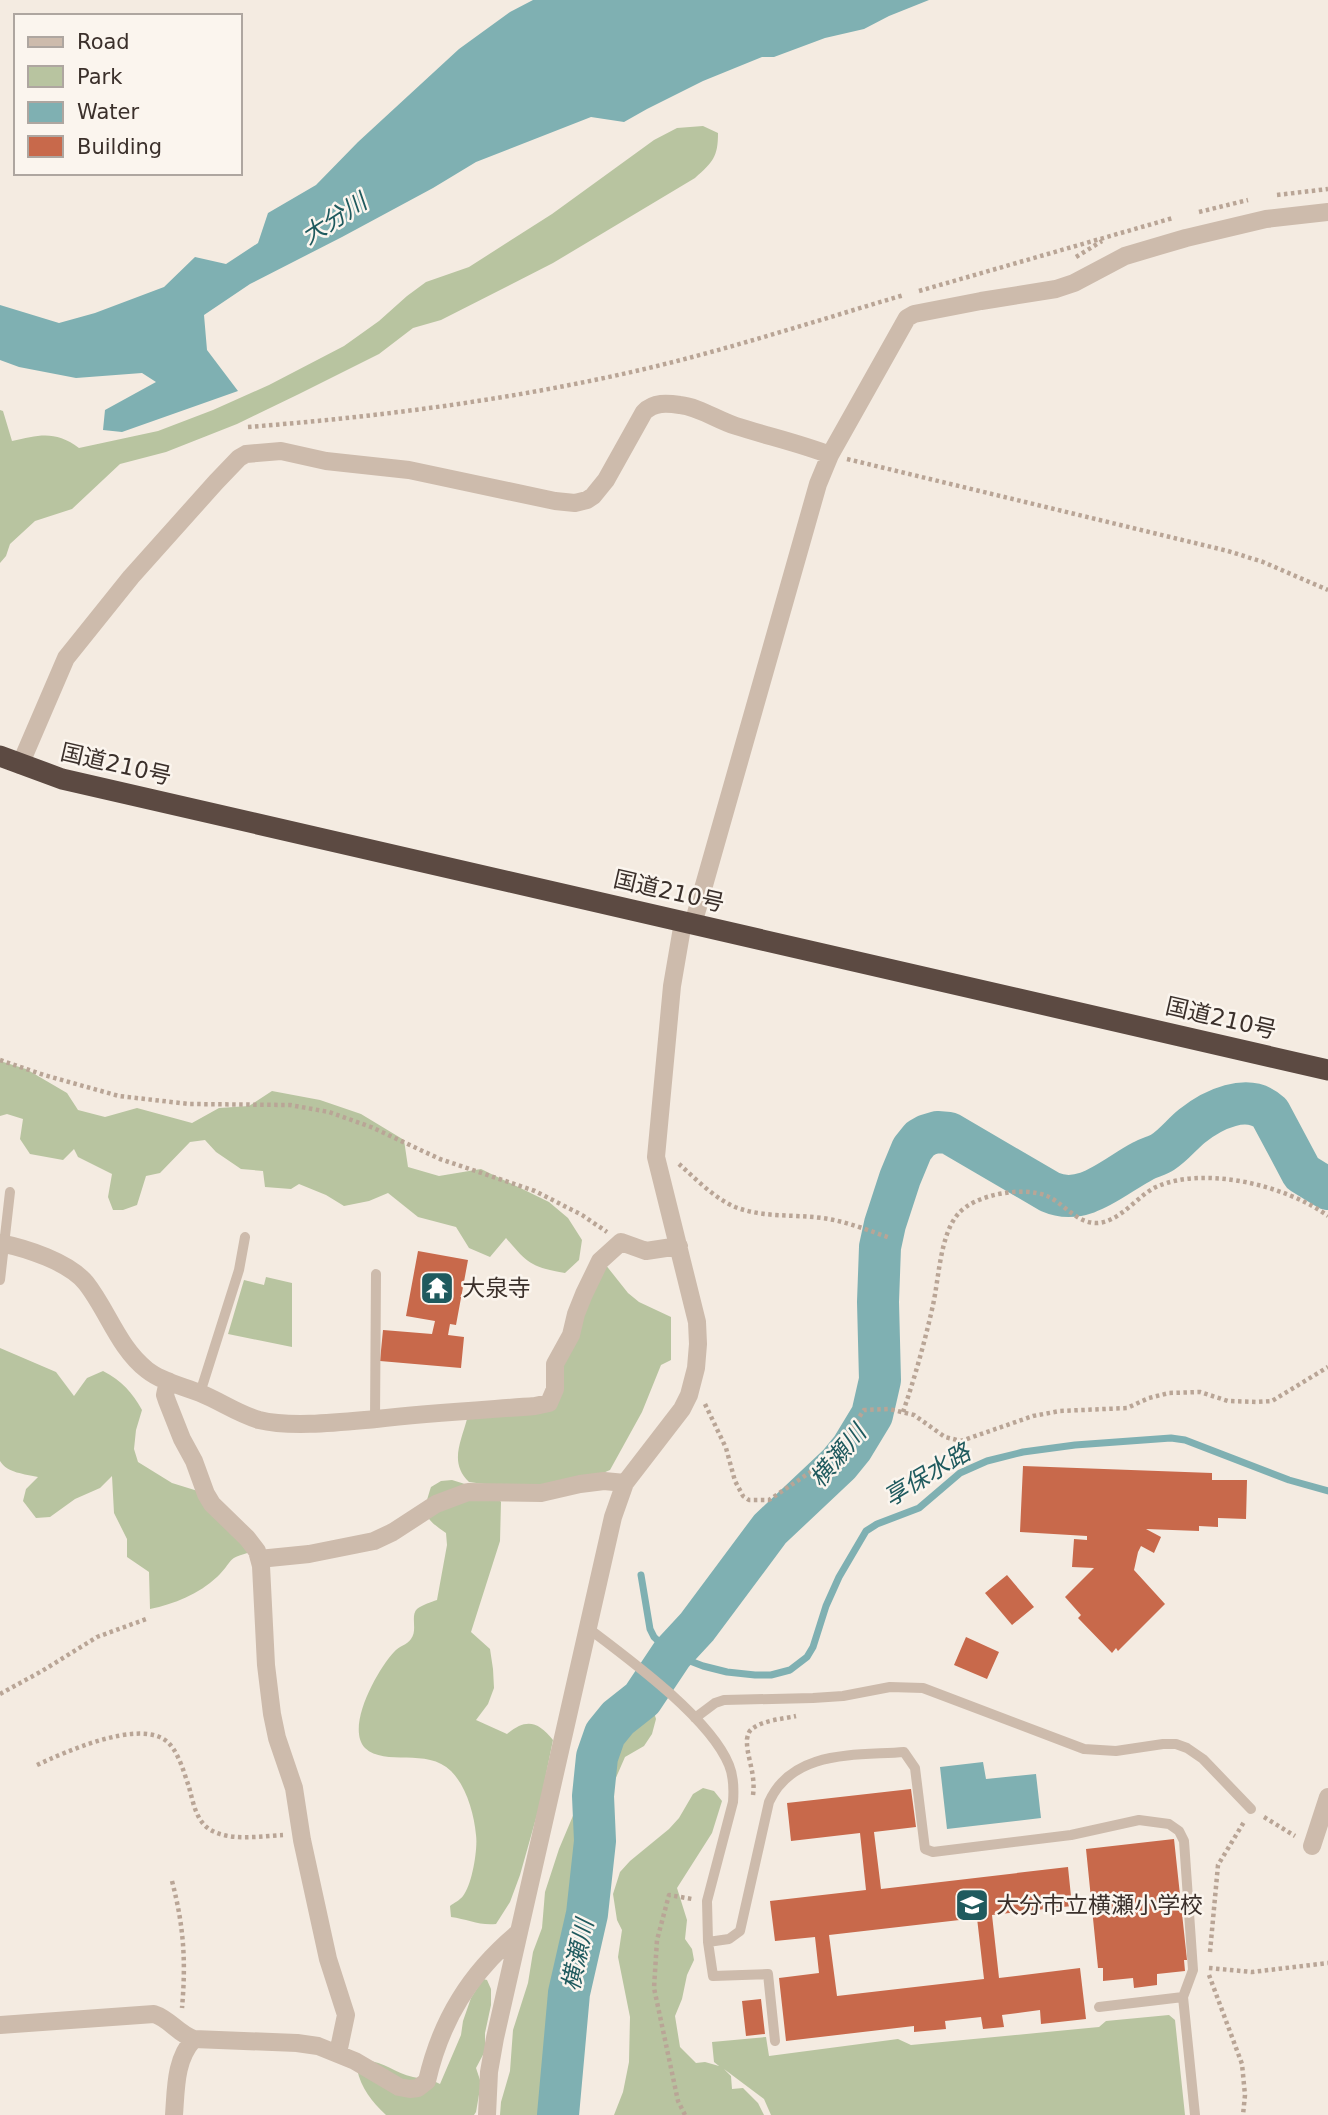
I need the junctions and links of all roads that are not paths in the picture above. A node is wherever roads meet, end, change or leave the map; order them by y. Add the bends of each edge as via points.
1 (1328, 212) edge
2 (830, 455) junction
3 (0, 756) edge
4 (20, 765) junction
5 (688, 923) junction
6 (1328, 1070) edge
7 (10, 1192) dead end
8 (245, 1237) dead end
9 (2, 1244) edge
10 (679, 1246) junction
11 (376, 1274) dead end
12 (0, 1280) edge
13 (168, 1381) junction
14 (201, 1393) junction
15 (375, 1419) junction
16 (625, 1483) junction
17 (259, 1559) junction
18 (589, 1628) junction
19 (695, 1718) junction
20 (1328, 1797) edge
21 (1251, 1809) road end
22 (1312, 1846) road end
23 (518, 1933) junction
24 (708, 1942) junction
25 (1183, 1997) junction
26 (1099, 2007) dead end
27 (0, 2025) edge
28 (186, 2034) junction
29 (775, 2040) dead end
30 (338, 2053) junction
31 (174, 2115) edge
32 (487, 2115) edge
33 (1195, 2115) edge

1 - 2 street via 1266,219 1186,238 1125,256 1056,289 914,314 903,324
2 - 4 street via 683,405 658,404 644,412 606,480 587,500 575,503 286,451 246,454 131,577 66,658
2 - 5 street
3 - 4 highway, 国道210号
4 - 5 highway, 国道210号 via 62,779
5 - 6 highway, 国道210号
5 - 10 street via 671,986 656,1143 658,1171
7 - 9 lane
8 - 14 lane
9 - 12 lane
9 - 13 street via 77,1273 126,1348 149,1372
10 - 15 street via 646,1251 621,1242 600,1261 555,1364 555,1389 549,1403
10 - 16 street via 693,1304 696,1368 681,1409
11 - 15 lane
13 - 14 street
13 - 17 street via 167,1401 206,1494 247,1538
14 - 15 street via 272,1422
16 - 17 street via 604,1481 541,1493 468,1492 436,1504 374,1541
16 - 18 street
17 - 30 street via 268,1692 294,1788 328,1959 346,2015
18 - 19 lane
18 - 23 street
19 - 21 lane via 724,1700 923,1688 1084,1749 1116,1751 1163,1744 1187,1748
19 - 24 lane via 719,1746 734,1790 707,1901
20 - 22 street
23 - 30 street via 464,1992 434,2050 427,2081 418,2088 399,2087
23 - 32 street via 491,2057
24 - 25 lane via 729,1939 740,1931 769,1802 782,1781 818,1759 904,1752 915,1768 925,1849 933,1852 1071,1835 1139,1820 1169,1824 1179,1831 1184,1841 1193,1970
24 - 29 lane via 713,1976 768,1974
25 - 26 lane
25 - 33 lane
27 - 28 street via 148,2014 166,2018
28 - 30 street via 297,2043
28 - 31 street

